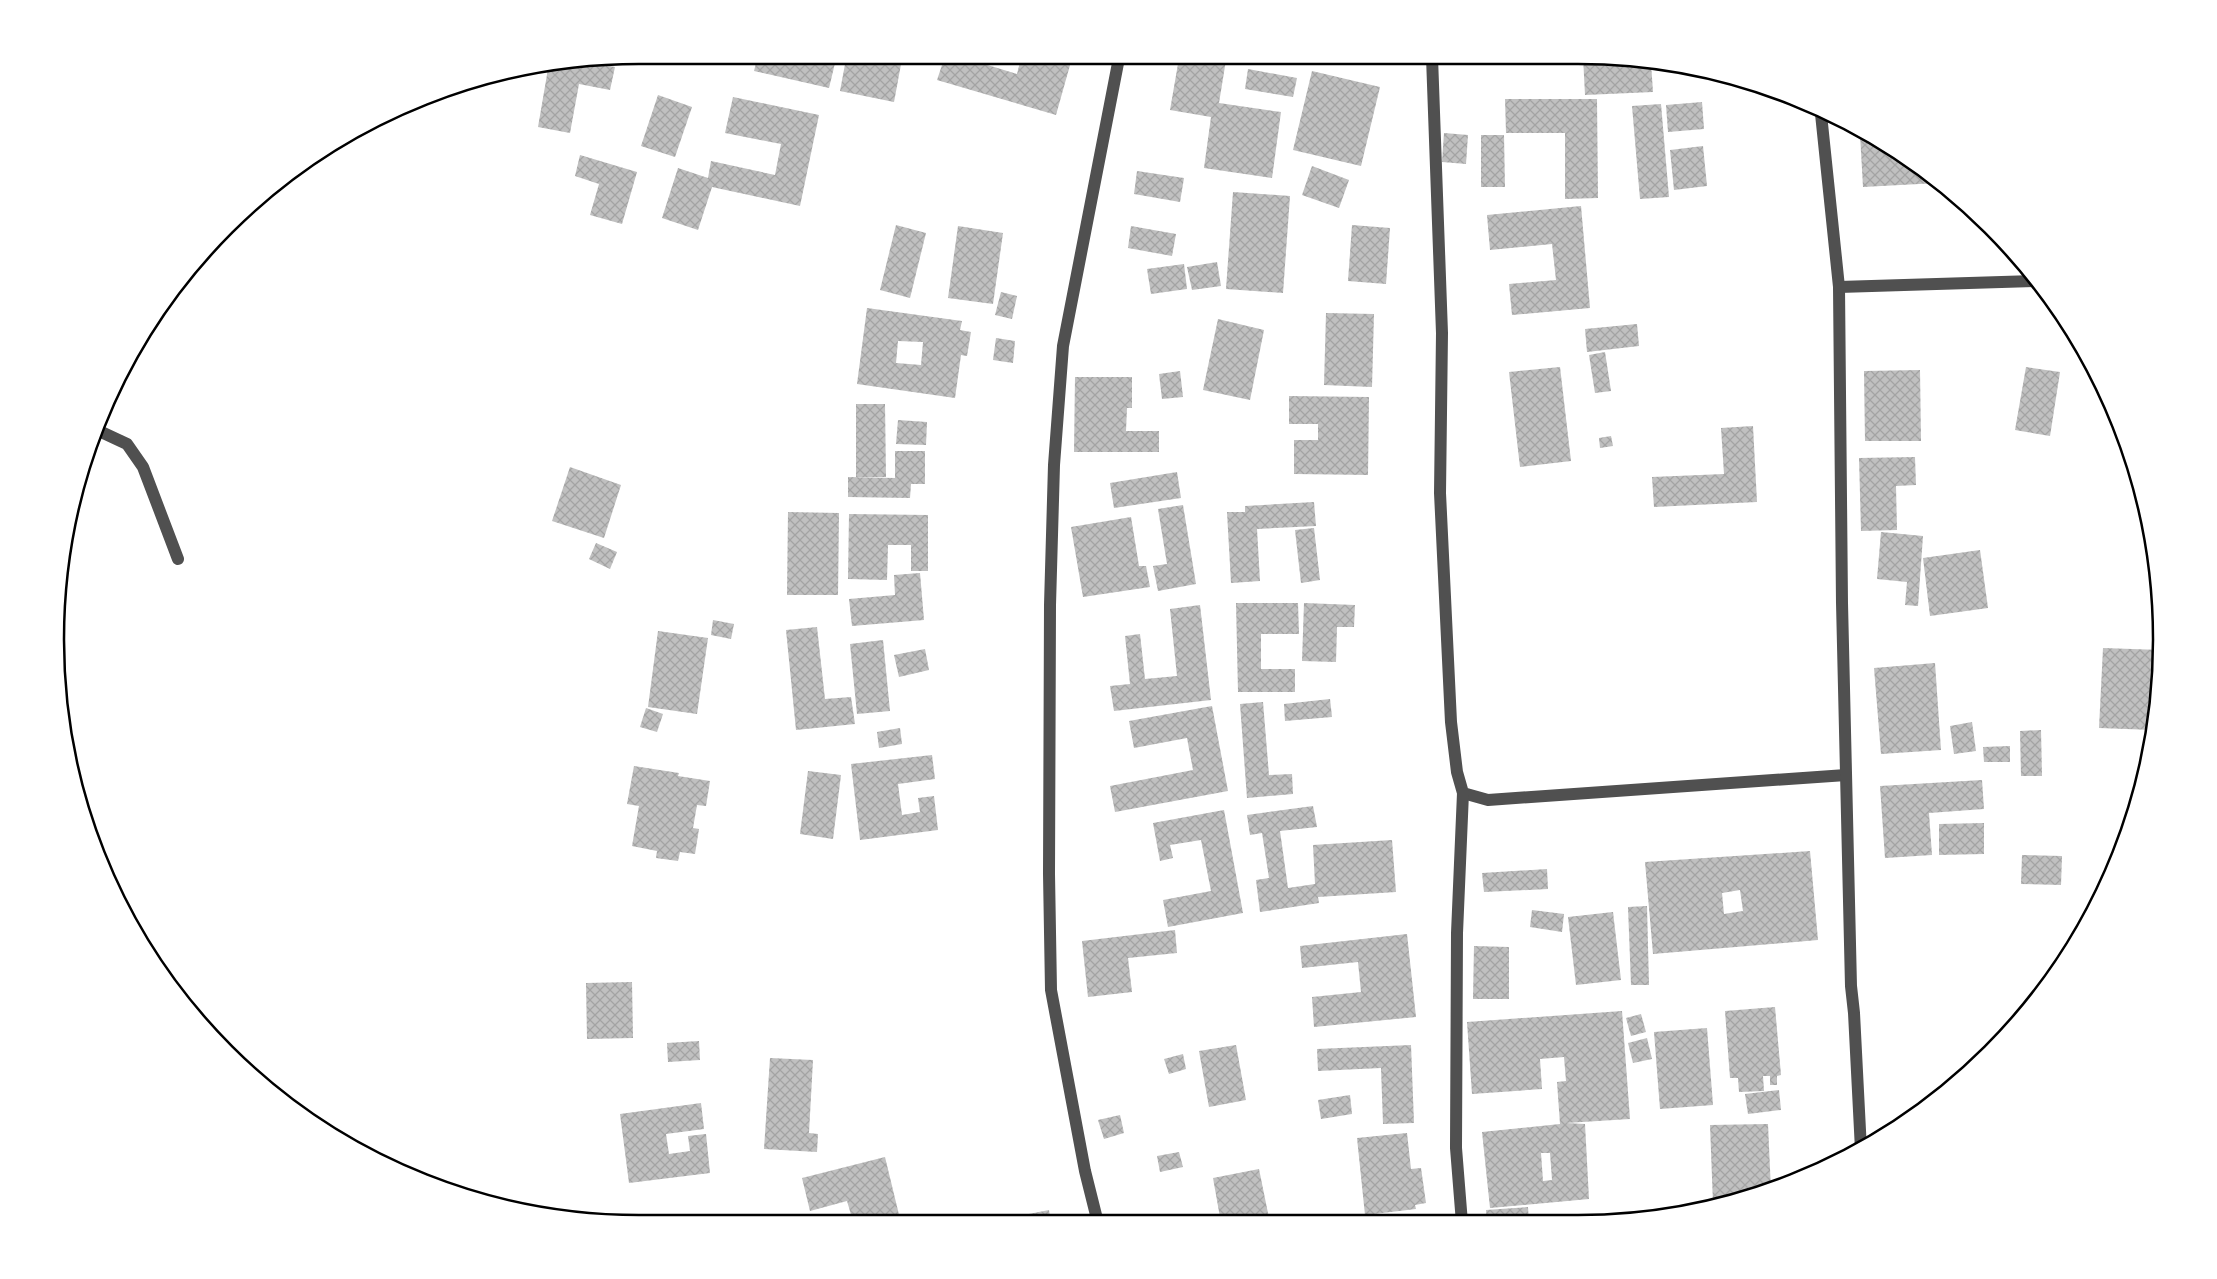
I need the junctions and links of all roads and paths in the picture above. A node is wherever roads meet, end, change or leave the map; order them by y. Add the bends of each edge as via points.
1 (1118, 64) edge
2 (1432, 64) edge
3 (1821, 118) edge
4 (2028, 282) edge
5 (1839, 287) junction
6 (103, 433) edge
7 (178, 559) dead end
8 (1846, 775) junction
9 (1462, 793) junction
10 (1860, 1141) edge
11 (1096, 1215) edge
12 (1461, 1215) edge

1 - 11 street via 1063,346 1054,465 1050,605 1051,990 1084,1171
2 - 9 street via 1442,333 1440,493 1451,722
3 - 5 street
4 - 5 street
5 - 8 street
6 - 7 street via 127,444 143,466
8 - 9 street via 1488,800
8 - 10 street via 1851,986
9 - 12 street via 1456,1148

